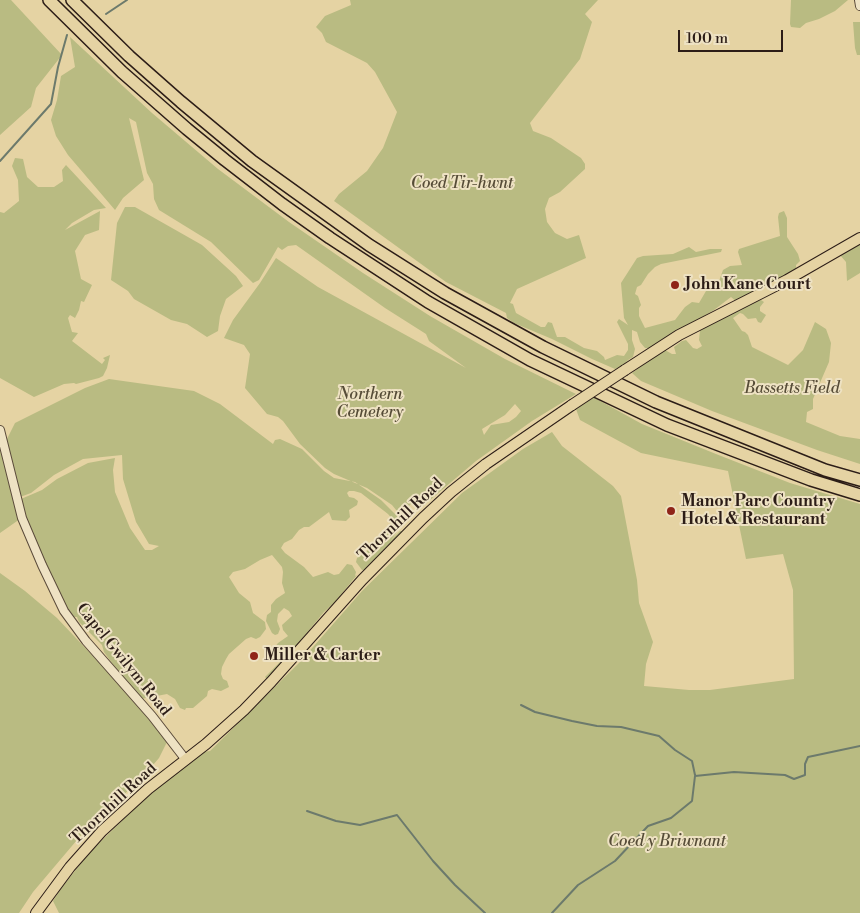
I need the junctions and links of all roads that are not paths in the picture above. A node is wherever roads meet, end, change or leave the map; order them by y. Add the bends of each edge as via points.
1 (49, 0) edge
2 (72, 0) edge
3 (859, 0) edge
4 (860, 6) edge
5 (860, 238) edge
6 (0, 430) edge
7 (860, 480) edge
8 (860, 495) edge
9 (186, 760) junction
10 (36, 913) edge

1 - 8 highway via 122,72 225,160 330,238 428,302 530,360 668,425 811,480
2 - 7 highway via 129,56 252,161 356,236 445,293 543,347 656,402 825,470
3 - 4 street
5 - 9 main road, Thornhill Road, bridge via 787,280 679,335 500,454 440,502 355,587 244,710
6 - 9 street, Capel Gwilym Road via 22,518 64,611
9 - 10 main road, Thornhill Road via 102,831

